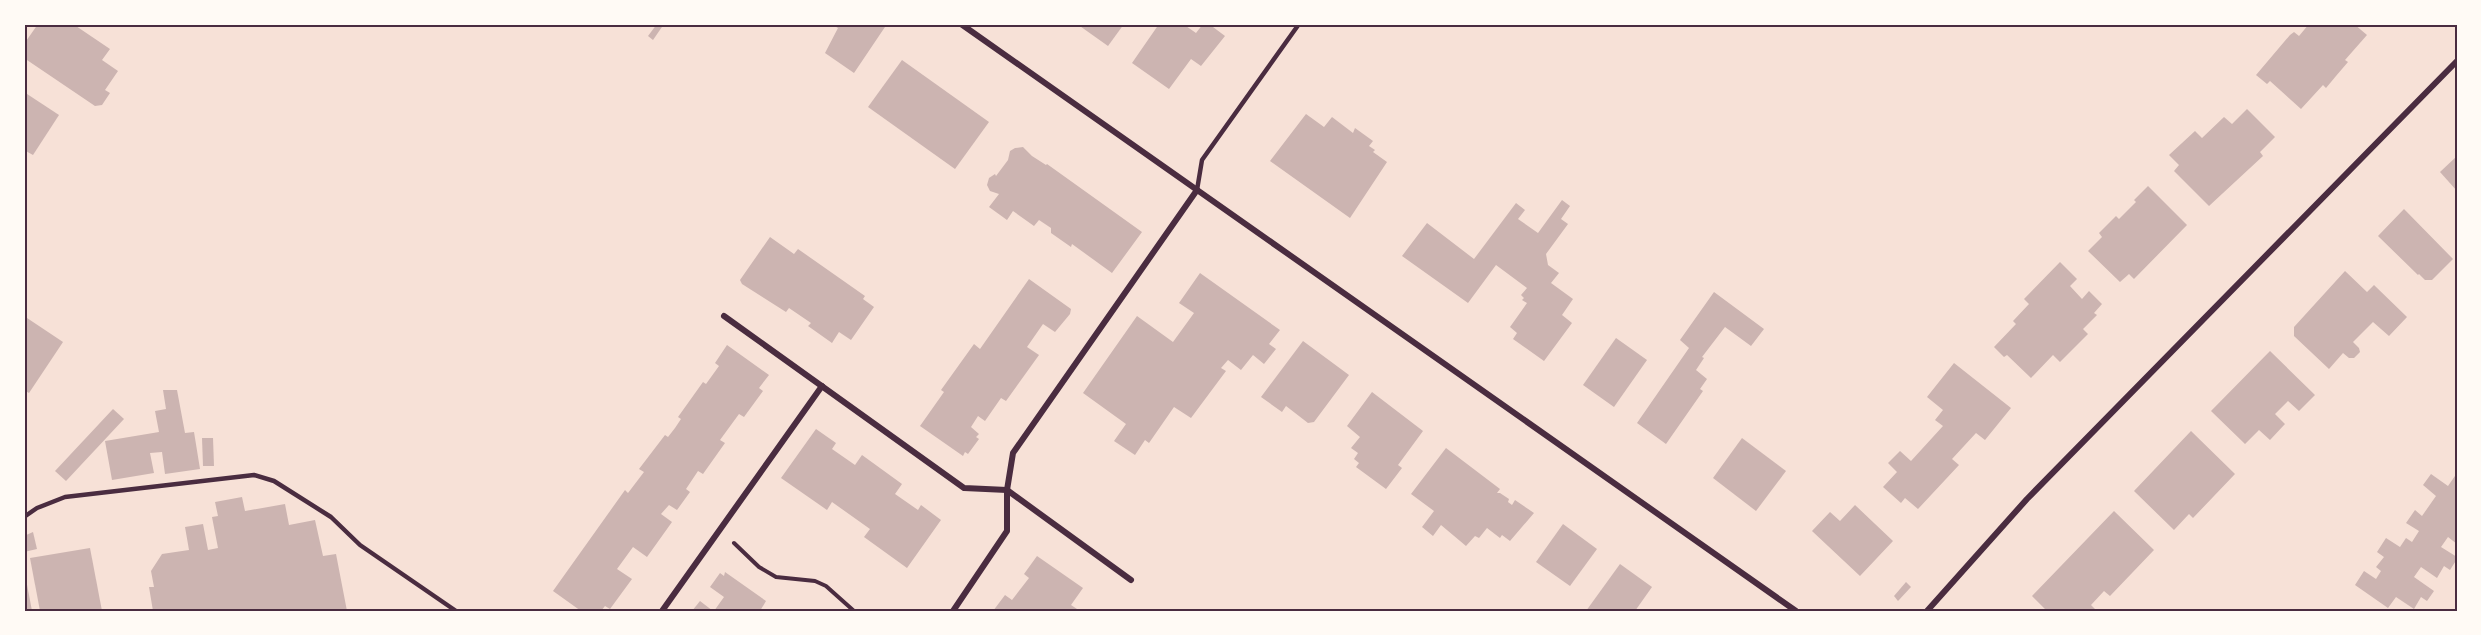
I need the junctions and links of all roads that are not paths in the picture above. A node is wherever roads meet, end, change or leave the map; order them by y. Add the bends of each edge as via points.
1 (961, 24) edge
2 (1299, 24) edge
3 (2457, 61) edge
4 (1197, 190) junction
5 (723, 316) dead end
6 (822, 386) junction
7 (1007, 490) junction
8 (24, 517) edge
9 (1131, 580) dead end
10 (456, 611) edge
11 (662, 611) edge
12 (953, 611) edge
13 (1796, 611) edge
14 (1927, 611) edge

1 - 4 street
2 - 4 lane via 1202,160
3 - 14 street via 2027,499
4 - 7 street via 1013,453
4 - 13 street
5 - 6 street
6 - 7 street via 964,488
6 - 11 street
7 - 9 street
7 - 12 street via 1007,531
8 - 10 lane via 65,497 254,475 274,481 331,517 360,546

